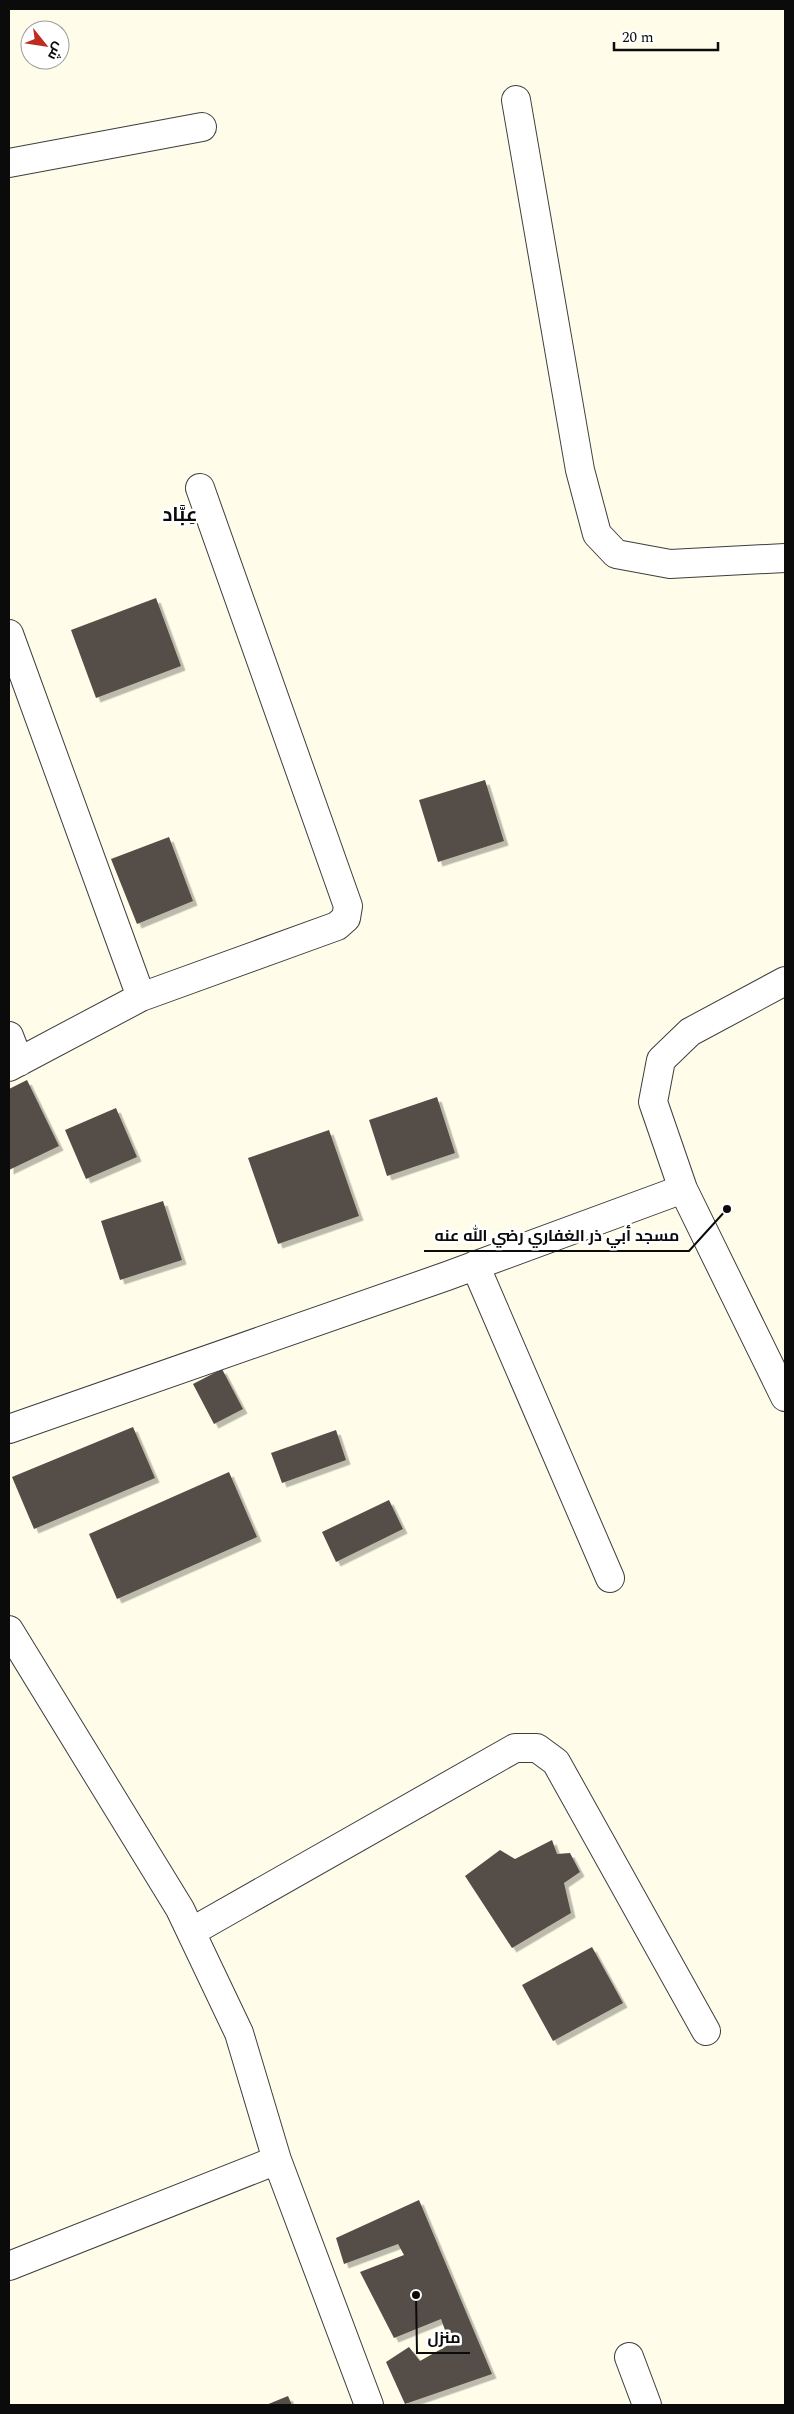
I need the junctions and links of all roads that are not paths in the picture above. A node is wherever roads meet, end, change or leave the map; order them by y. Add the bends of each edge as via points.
1 (516, 100) dead end
2 (202, 128) dead end
3 (9, 163) edge
4 (200, 488) dead end
5 (785, 558) edge
6 (10, 634) edge
7 (785, 981) edge
8 (141, 997) junction
9 (9, 1036) edge
10 (14, 1065) edge
11 (683, 1189) junction
12 (476, 1265) junction
13 (785, 1397) edge
14 (9, 1429) edge
15 (610, 1578) dead end
16 (9, 1630) edge
17 (191, 1932) junction
18 (706, 2031) dead end
19 (277, 2160) junction
20 (9, 2266) edge
21 (629, 2357) dead end
22 (369, 2405) edge
23 (647, 2405) edge

1 - 5 street via 580,470 597,534 616,554 670,564
2 - 3 street
4 - 8 street via 348,906 346,918 337,926
6 - 8 street
7 - 11 street via 690,1032 661,1060 653,1102
8 - 10 street
9 - 10 street
11 - 12 street
11 - 13 street
12 - 14 street
12 - 15 street
16 - 17 street
17 - 18 street via 515,1748 537,1748 556,1762
17 - 19 street via 239,2033
19 - 20 street
19 - 22 street
21 - 23 street

